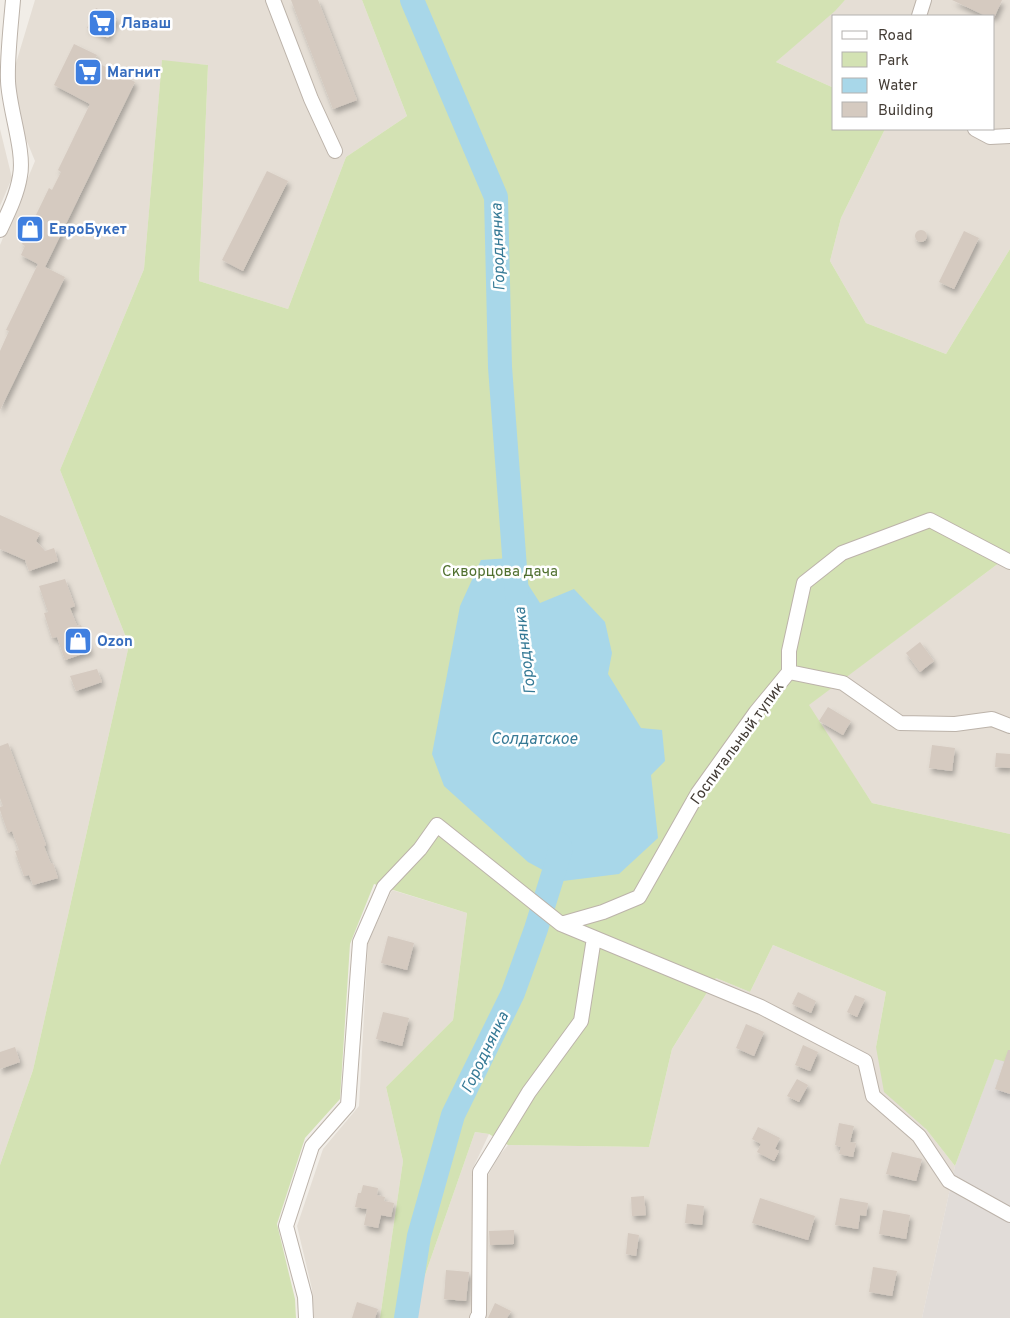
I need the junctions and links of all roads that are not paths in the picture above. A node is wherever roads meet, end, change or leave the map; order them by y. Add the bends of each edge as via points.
1 (13, 0) edge
2 (273, 0) edge
3 (924, 0) edge
4 (919, 15) edge
5 (977, 130) edge
6 (1010, 136) edge
7 (335, 151) dead end
8 (0, 230) edge
9 (1010, 562) edge
10 (789, 672) junction
11 (1010, 726) edge
12 (561, 924) junction
13 (594, 938) junction
14 (1010, 1214) edge
15 (306, 1318) edge
16 (477, 1318) edge

1 - 8 street via 8,80 20,175
2 - 7 street
3 - 4 street
5 - 6 street via 990,137
9 - 10 street via 930,520 842,553 804,582 788,651
10 - 11 street, Госпитальный тупик via 843,683 900,722 955,724 992,719
10 - 12 street, Госпитальный тупик via 698,793 639,897
12 - 13 street
12 - 15 street via 437,825 384,888 360,942 348,1105 312,1146 286,1226 305,1297
13 - 14 street via 760,1007 865,1062 873,1096 920,1136 949,1181
13 - 16 street via 581,1021 529,1092 480,1172

